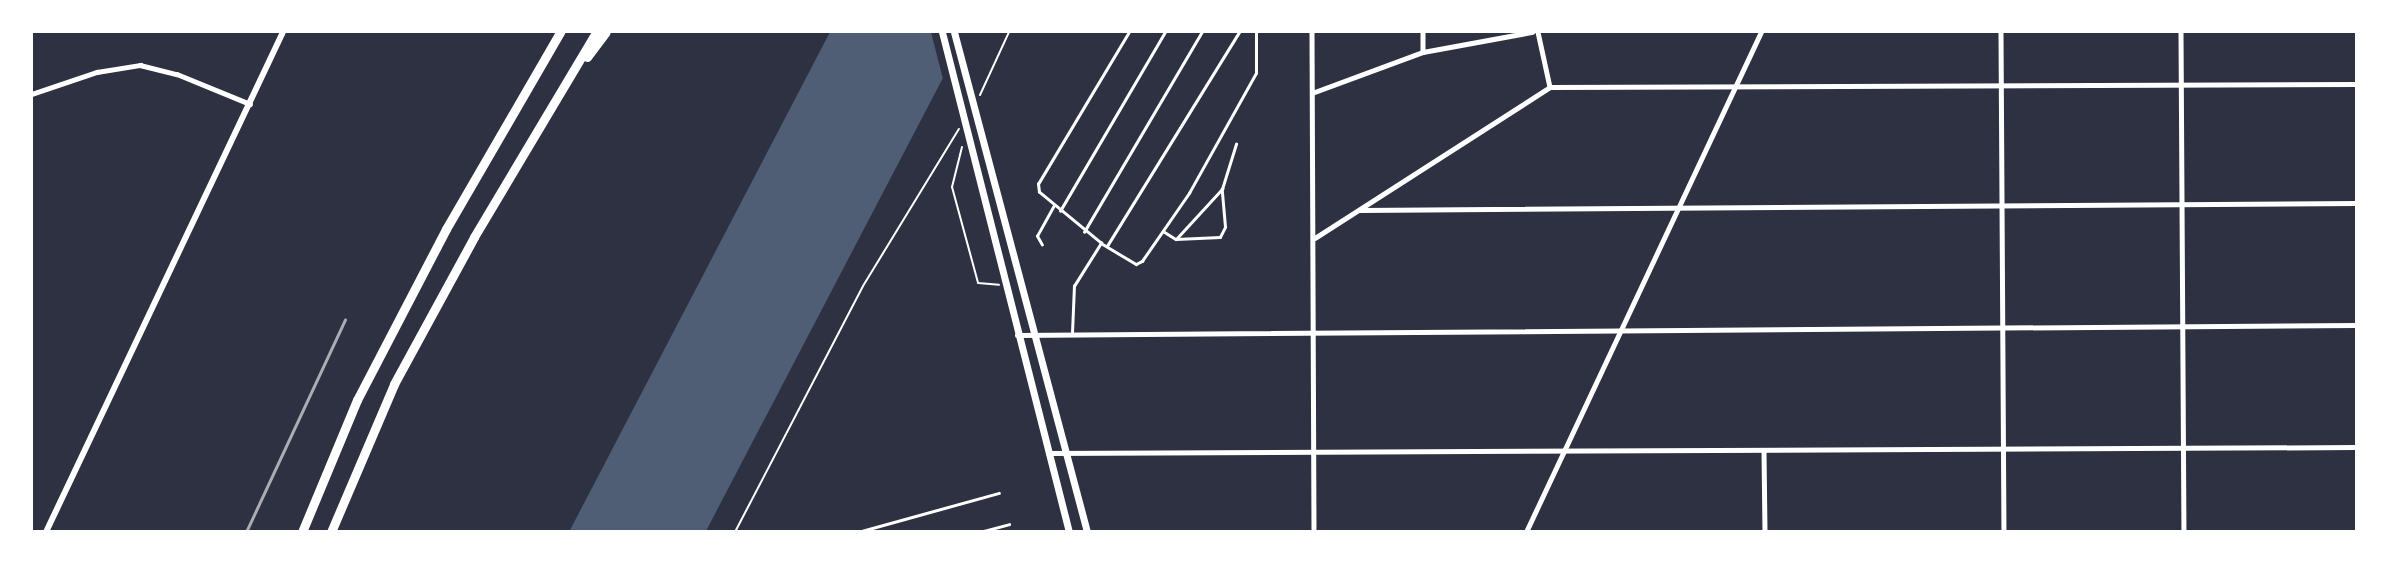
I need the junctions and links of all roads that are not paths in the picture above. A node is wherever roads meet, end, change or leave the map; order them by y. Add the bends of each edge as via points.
1 (284, 32) edge
2 (559, 32) edge
3 (596, 32) edge
4 (606, 32) edge
5 (943, 32) edge
6 (954, 32) edge
7 (1129, 32) edge
8 (1165, 32) edge
9 (1202, 32) edge
10 (1239, 32) edge
11 (1256, 32) edge
12 (1312, 32) edge
13 (1423, 32) edge
14 (1532, 32) edge
15 (1538, 32) edge
16 (1761, 32) edge
17 (2001, 32) edge
18 (2181, 32) edge
19 (1423, 52) junction
20 (2357, 84) edge
21 (2182, 85) junction
22 (2002, 86) junction
23 (1550, 88) junction
24 (1736, 88) junction
25 (1312, 93) junction
26 (32, 94) edge
27 (559, 96) junction
28 (250, 104) junction
29 (1236, 144) dead end
30 (1222, 189) junction
31 (2357, 203) edge
32 (1054, 205) junction
33 (2182, 205) junction
34 (2002, 206) junction
35 (1680, 208) junction
36 (1360, 209) junction
37 (1060, 211) junction
38 (1163, 231) junction
39 (1084, 232) junction
40 (1315, 238) junction
41 (1176, 239) junction
42 (1101, 243) junction
43 (1042, 244) dead end
44 (1107, 246) junction
45 (2357, 325) edge
46 (2183, 326) junction
47 (2003, 327) junction
48 (1623, 329) junction
49 (1315, 331) junction
50 (1031, 333) junction
51 (1072, 333) junction
52 (1017, 335) junction
53 (2357, 447) edge
54 (2183, 448) junction
55 (2004, 449) junction
56 (1764, 450) junction
57 (1563, 451) junction
58 (1047, 453) junction
59 (1065, 453) junction
60 (1314, 453) junction
61 (999, 493) dead end
62 (1009, 524) dead end
63 (46, 531) edge
64 (302, 531) edge
65 (331, 531) edge
66 (858, 531) edge
67 (980, 531) edge
68 (1069, 531) edge
69 (1087, 531) edge
70 (1314, 531) edge
71 (1525, 531) edge
72 (1765, 531) edge
73 (2004, 531) edge
74 (2184, 531) edge

1 - 28 street
2 - 64 highway via 446,229 357,400
3 - 27 highway
4 - 27 highway
5 - 52 main road
6 - 50 main road
7 - 32 lane via 1038,184 1039,192
8 - 37 lane
9 - 39 lane
10 - 44 lane
11 - 38 lane via 1256,73
12 - 25 street
13 - 19 street
14 - 19 street
15 - 23 street
16 - 24 street
17 - 22 street
18 - 21 street
19 - 25 street
20 - 21 street
21 - 22 street
21 - 33 street
22 - 24 street
22 - 34 street
23 - 24 street
23 - 36 street
24 - 35 street
25 - 40 street
26 - 28 street via 97,72 140,65 177,74
27 - 65 highway via 474,237 394,384
28 - 63 street
29 - 30 lane
30 - 41 lane
30 - 41 lane via 1225,227 1220,237
31 - 33 street
32 - 37 lane
32 - 43 lane via 1037,236
33 - 34 street
33 - 46 street
34 - 35 street
34 - 47 street
35 - 36 street
35 - 48 street
36 - 40 street
37 - 39 lane
38 - 41 lane
38 - 44 lane via 1136,264
39 - 42 lane
40 - 49 street
42 - 44 lane
42 - 51 lane via 1073,286
45 - 46 street
46 - 47 street
46 - 54 street
47 - 48 street
47 - 55 street
48 - 49 street
48 - 57 street
49 - 51 street
49 - 60 street
50 - 51 street
50 - 52 street
50 - 59 main road
52 - 58 main road
53 - 54 street
54 - 55 street
54 - 74 street
55 - 56 street
55 - 73 street
56 - 57 street
56 - 72 street
57 - 60 street
57 - 71 street
58 - 59 street
58 - 68 main road
59 - 60 street
59 - 69 main road
60 - 70 street
61 - 66 lane
62 - 67 lane

